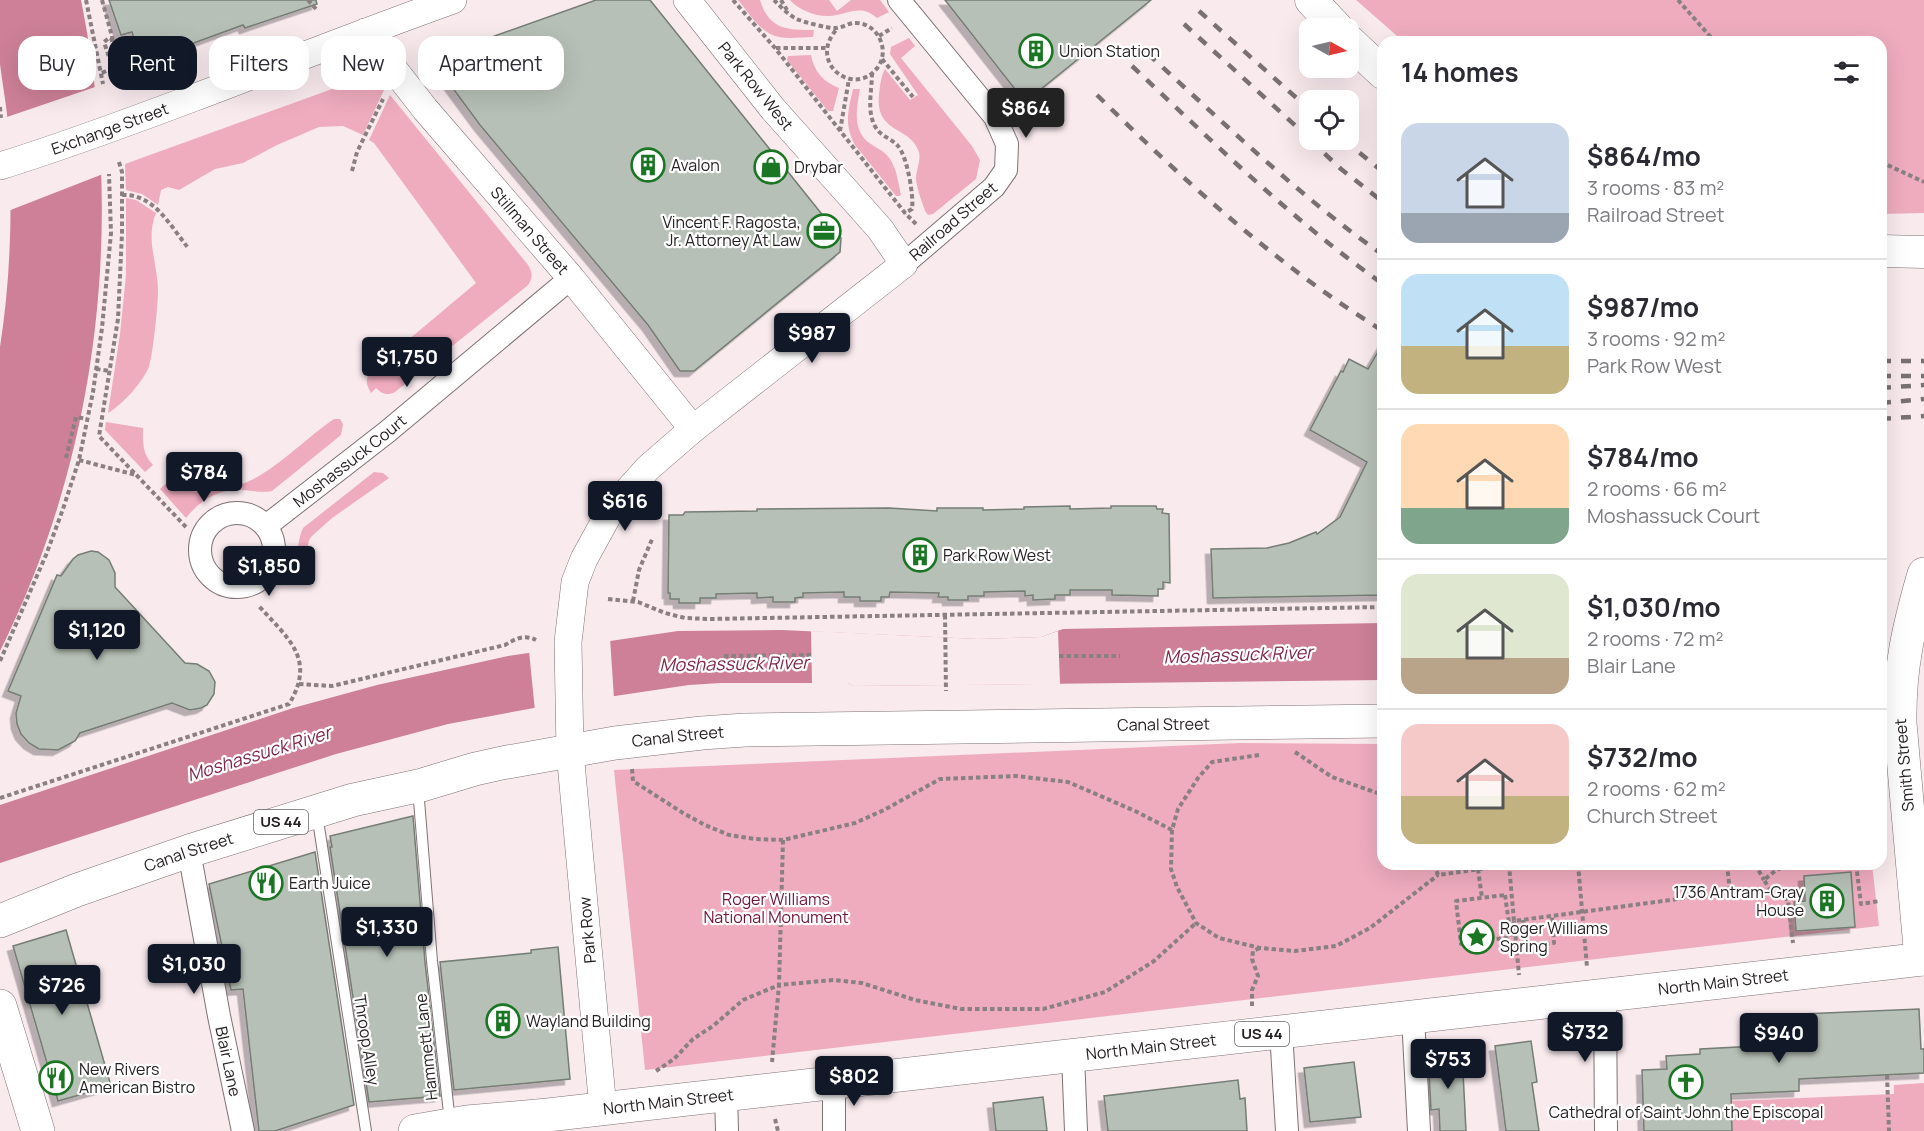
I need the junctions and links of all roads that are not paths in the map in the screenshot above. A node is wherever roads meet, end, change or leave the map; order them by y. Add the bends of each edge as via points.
1 (453, 0) edge
2 (687, 0) edge
3 (899, 0) edge
4 (1311, 0) edge
5 (1328, 18) edge
6 (365, 32) junction
7 (1359, 50) edge
8 (1377, 67) edge
9 (2, 165) edge
10 (1887, 252) edge
11 (1924, 252) edge
12 (904, 264) junction
13 (571, 278) junction
14 (693, 429) junction
15 (266, 526) dead end
16 (1924, 574) edge
17 (1377, 722) edge
18 (1902, 724) edge
19 (570, 752) junction
20 (417, 786) junction
21 (317, 811) junction
22 (189, 851) junction
23 (0, 921) edge
24 (1923, 959) edge
25 (1605, 994) junction
26 (0, 1006) edge
27 (1413, 1017) junction
28 (1281, 1031) junction
29 (1073, 1055) junction
30 (834, 1082) junction
31 (726, 1094) junction
32 (603, 1108) junction
33 (537, 1124) edge
34 (450, 1125) junction
35 (38, 1131) edge
36 (243, 1131) edge
37 (366, 1131) edge
38 (415, 1131) edge
39 (727, 1131) edge
40 (834, 1131) edge
41 (1076, 1131) edge
42 (1287, 1131) edge
43 (1419, 1131) edge
44 (1606, 1131) edge

1 - 6 street, Exchange Street
2 - 12 street, Park Row West via 774,109 880,229
3 - 12 street, Railroad Street via 995,117 1007,144 1006,170 994,188
4 - 5 main road
6 - 9 street, Exchange Street via 99,134
6 - 13 street, Stillman Street via 425,109
7 - 8 main road
10 - 11 main road
12 - 14 street
13 - 14 street, Stillman Street
13 - 15 street, Moshassuck Court via 387,432
14 - 19 street via 648,468 612,508 575,582 567,642
16 - 18 main road, Smith Street via 1908,630 1900,689
17 - 19 main road, Canal Street / US 44 via 745,730
18 - 24 main road, Smith Street
19 - 20 main road, Canal Street / US 44 via 502,763
19 - 32 street, Park Row
20 - 21 main road, Canal Street / US 44
20 - 34 lane, Hammett Lane
21 - 22 main road, Canal Street / US 44
21 - 37 lane, Throop Alley
22 - 23 main road, Canal Street / US 44
22 - 36 street, Blair Lane
24 - 25 main road, North Main Street / US 44
25 - 27 main road, North Main Street / US 44
25 - 44 street
26 - 35 main road
27 - 28 main road, North Main Street / US 44
27 - 43 street
28 - 29 main road, North Main Street / US 44
28 - 42 street
29 - 30 main road, North Main Street / US 44
29 - 41 street
30 - 31 main road, North Main Street / US 44
30 - 40 street
31 - 32 main road, North Main Street / US 44
31 - 39 street
32 - 33 main road, North Main Street / US 44
33 - 34 main road, North Main Street / US 44
34 - 38 main road, North Main Street / US 44

